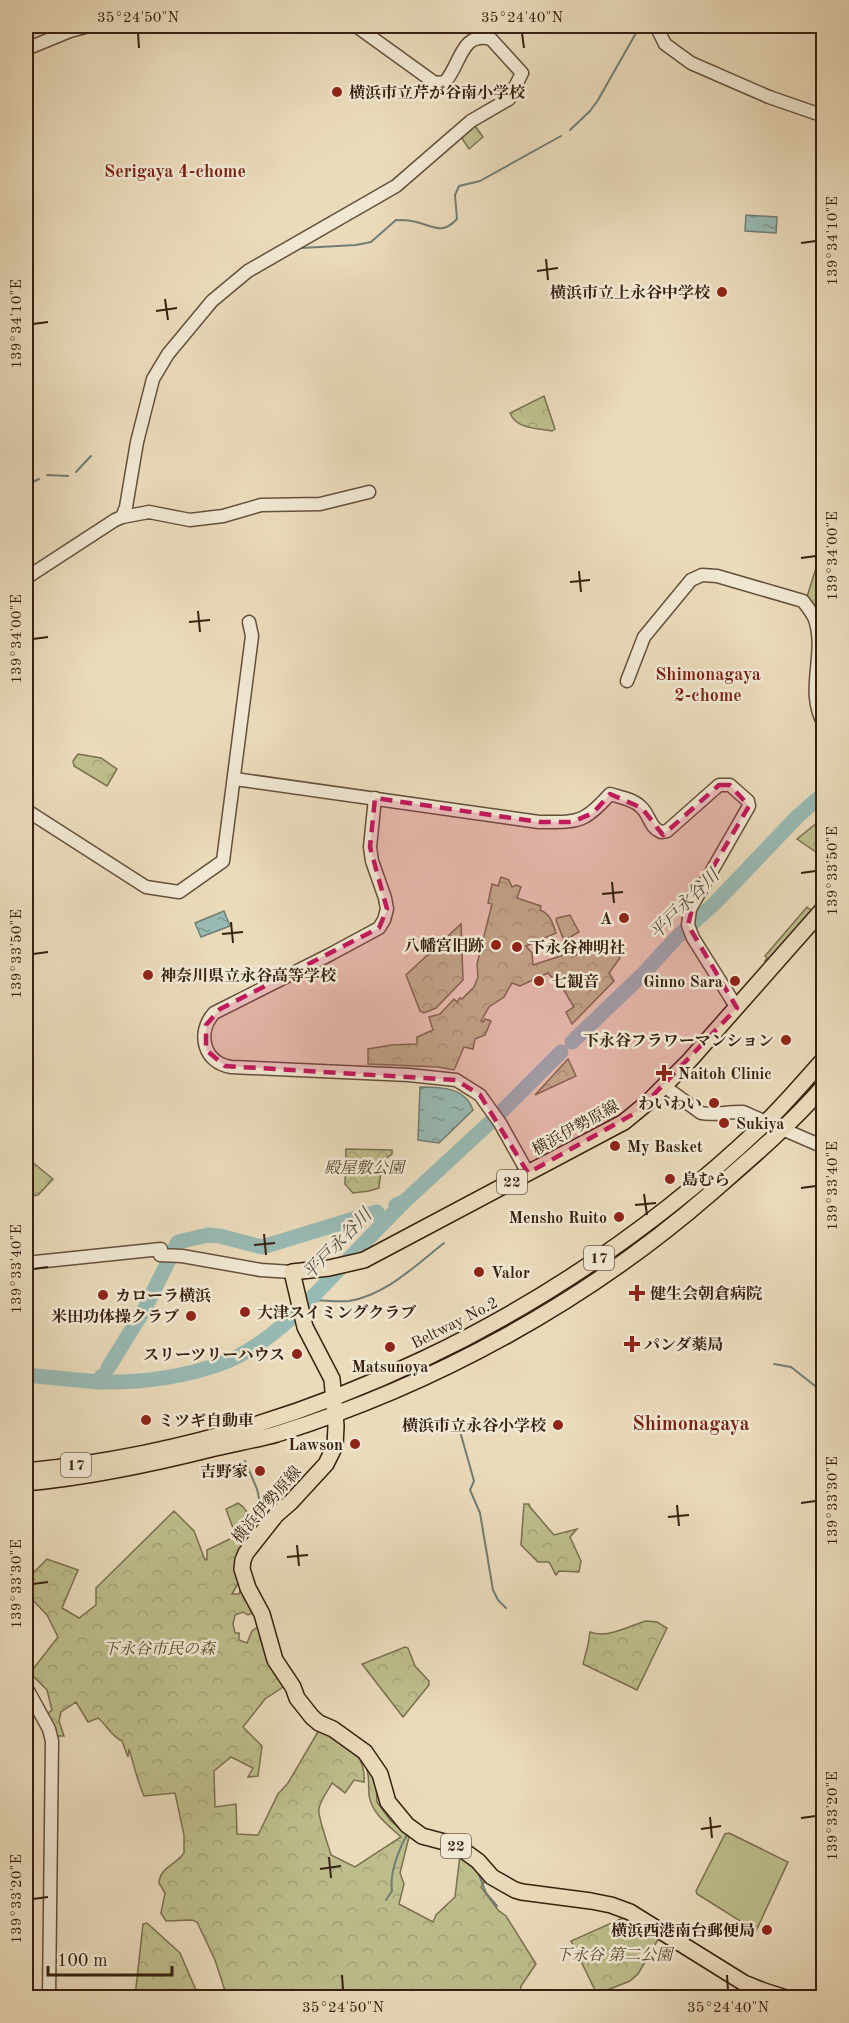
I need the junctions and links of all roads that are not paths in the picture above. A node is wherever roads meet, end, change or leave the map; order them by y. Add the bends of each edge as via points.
1 (89, 26) edge
2 (356, 26) edge
3 (656, 26) edge
4 (26, 49) edge
5 (824, 116) edge
6 (369, 492) dead end
7 (122, 517) junction
8 (26, 578) edge
9 (249, 622) dead end
10 (627, 681) dead end
11 (824, 724) edge
12 (235, 779) junction
13 (375, 798) junction
14 (26, 810) edge
15 (824, 908) edge
16 (737, 1008) junction
17 (824, 1059) edge
18 (664, 1086) junction
19 (824, 1086) edge
20 (766, 1122) junction
21 (781, 1130) junction
22 (824, 1147) edge
23 (528, 1173) junction
24 (26, 1263) edge
25 (292, 1272) junction
26 (334, 1393) junction
27 (335, 1414) junction
28 (26, 1462) edge
29 (27, 1482) edge
30 (26, 1687) edge
31 (49, 1998) edge
32 (786, 1998) edge

1 - 4 street
2 - 7 street via 440,84 453,73 466,44 477,37 491,39 522,74 510,99 471,121 396,186 248,271 212,301 168,354 153,379
3 - 5 street via 665,44 691,63
6 - 7 street via 320,504 261,505 190,520 149,512
7 - 8 street
9 - 12 street via 252,636
10 - 11 street via 644,637 691,580 702,575 717,576 803,602 814,618 818,641 814,691
12 - 13 street
12 - 14 street via 223,861 179,892 146,887
13 - 16 street via 539,822 572,822 593,813 610,794 636,803 652,827 661,832 667,831 719,785 730,785 748,801 748,806 688,915 691,935
13 - 23 street via 370,847 387,909 379,928 214,1013 204,1033 206,1050 219,1064 231,1067 450,1078 480,1095
15 - 16 main road, 横浜伊勢原線 / 22
16 - 18 main road, 横浜伊勢原線 / 22
17 - 20 main road, Beltway No.2 / 17
18 - 20 street via 701,1113 743,1112
18 - 23 main road, 横浜伊勢原線 / 22 via 624,1122
19 - 21 main road, 17
20 - 21 street
20 - 26 main road, Beltway No.2 / 17 via 667,1209 598,1259 454,1344 395,1373
21 - 22 street
21 - 27 main road, 17 via 682,1217 570,1297 429,1375
23 - 25 main road, 横浜伊勢原線 / 22 via 364,1260
24 - 25 street via 161,1249 160,1255
25 - 26 main road, 横浜伊勢原線 / 22 via 303,1320 332,1379
26 - 27 main road, 横浜伊勢原線 / 22
26 - 28 main road via 184,1436
26 - 29 main road, Beltway No.2 / 17 via 212,1437
27 - 29 main road, 17 via 225,1454 163,1471 112,1481
27 - 32 main road, 横浜伊勢原線 / 22 via 336,1432 326,1464 276,1515 246,1553 242,1569 262,1614 275,1660 303,1708 320,1724 365,1752 380,1774 388,1802 407,1825 423,1836 460,1848 508,1887 630,1912 744,1983
30 - 31 street via 52,1741

